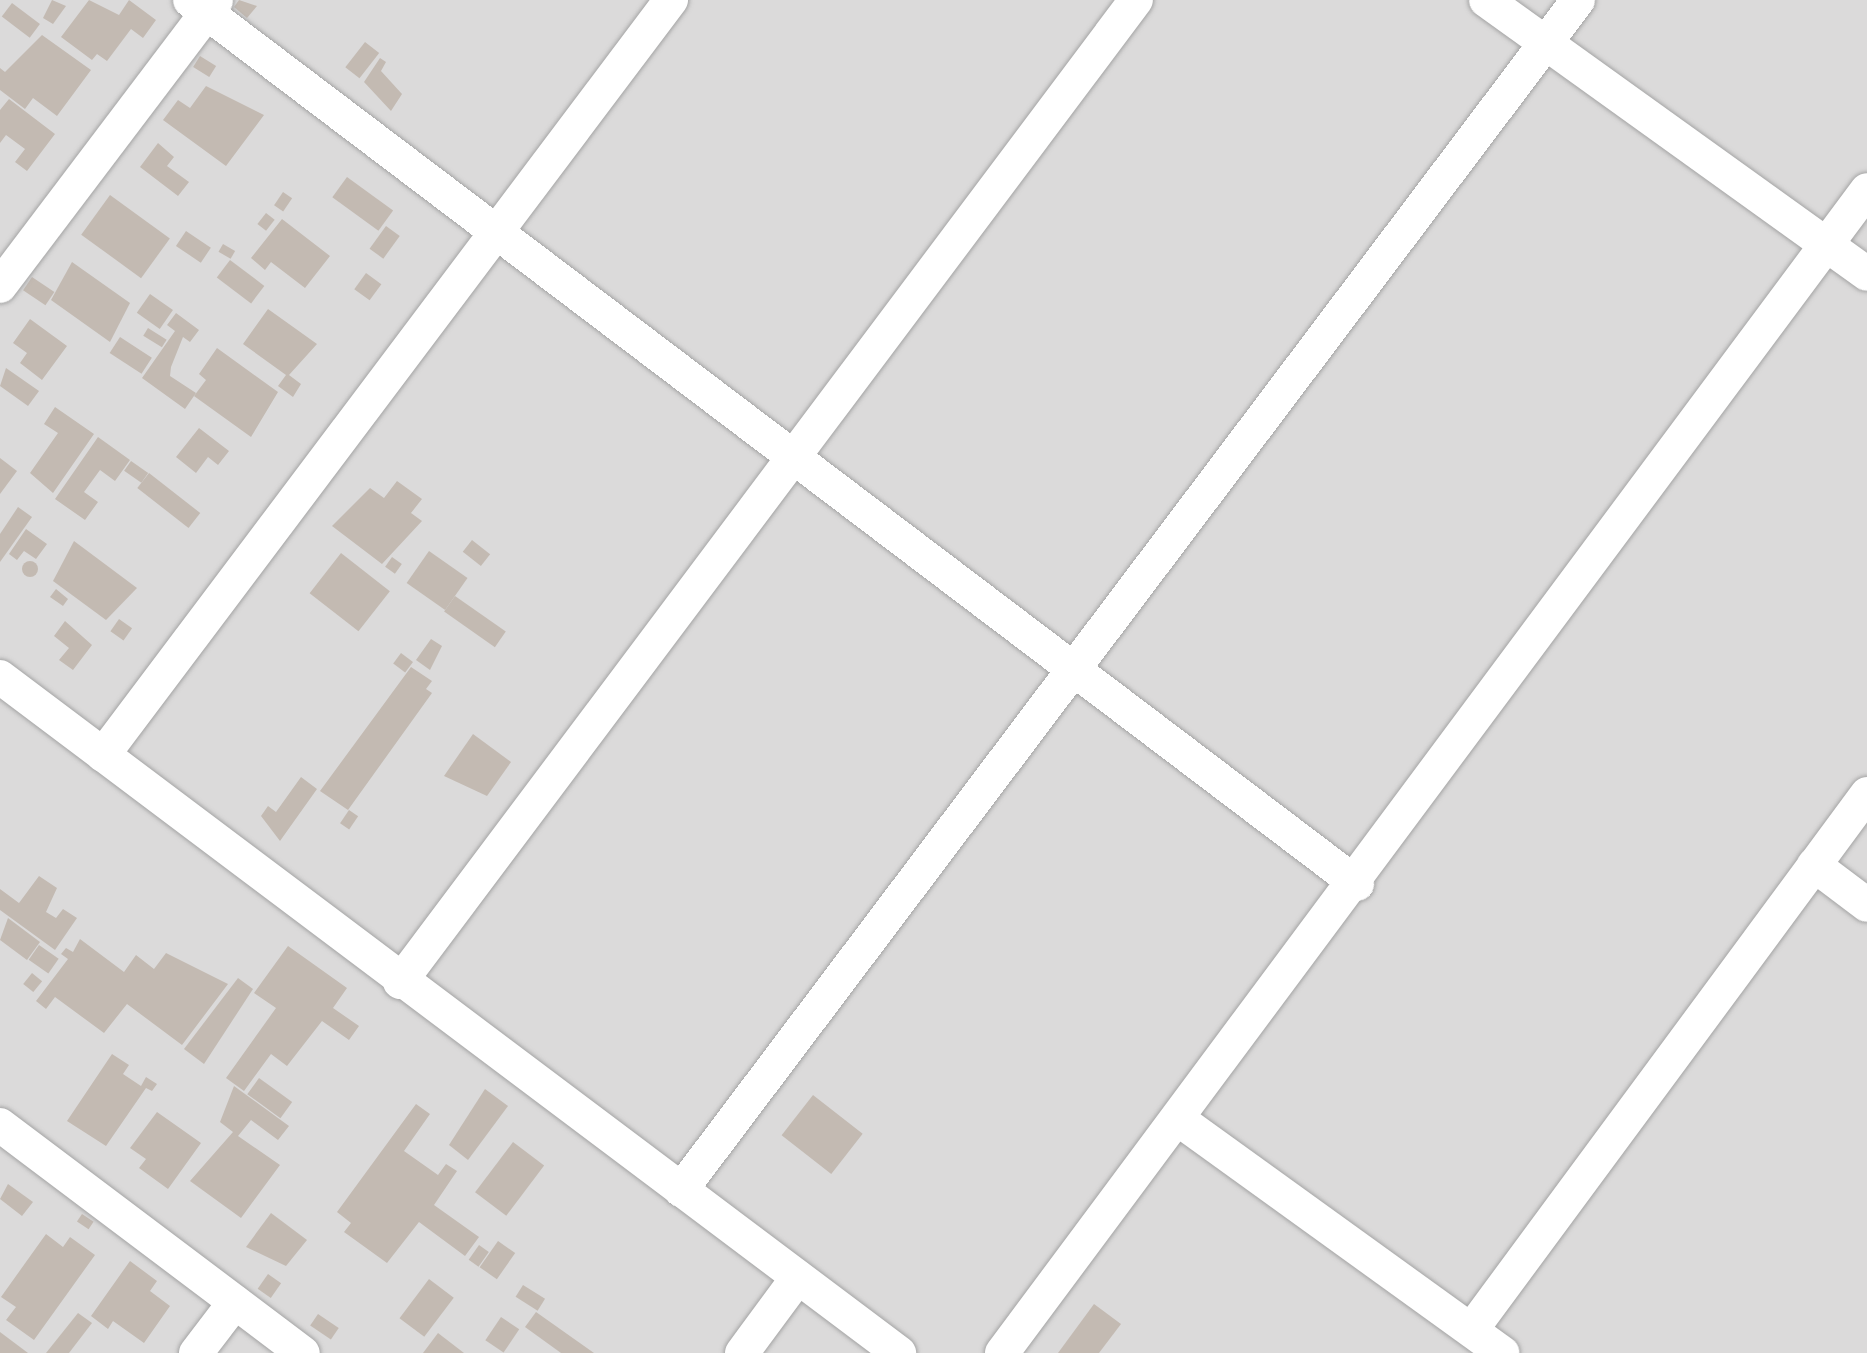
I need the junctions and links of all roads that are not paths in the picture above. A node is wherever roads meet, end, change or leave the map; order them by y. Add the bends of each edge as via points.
1 (671, 0) edge
2 (1136, 0) edge
3 (1486, 0) edge
4 (1578, 0) edge
5 (204, 4) edge
6 (1544, 44) junction
7 (1867, 190) edge
8 (502, 230) junction
9 (1827, 244) junction
10 (1867, 274) edge
11 (445, 278) dead end
12 (0, 286) edge
13 (793, 455) junction
14 (1075, 670) junction
15 (0, 677) edge
16 (103, 755) junction
17 (1867, 794) edge
18 (1814, 865) junction
19 (1357, 884) junction
20 (1867, 905) edge
21 (400, 982) junction
22 (1178, 1119) junction
23 (0, 1125) edge
24 (681, 1190) junction
25 (798, 1277) junction
26 (235, 1302) junction
27 (1472, 1329) junction
28 (196, 1353) edge
29 (303, 1353) edge
30 (742, 1353) edge
31 (899, 1353) edge
32 (1002, 1353) edge
33 (1503, 1353) edge

1 - 8 street
2 - 13 street
3 - 6 street
4 - 6 street
5 - 8 street
5 - 12 street
6 - 9 street
6 - 14 street
7 - 9 street
8 - 13 street
8 - 16 street
9 - 10 street
9 - 19 street
11 - 16 street
13 - 14 street
13 - 21 street
14 - 19 street
14 - 24 street
15 - 16 street
16 - 21 street
17 - 18 street
18 - 20 street
18 - 27 street
19 - 22 street
21 - 24 street
22 - 27 street
22 - 32 street
23 - 26 street
24 - 25 street
25 - 30 street
25 - 31 street
26 - 28 street
26 - 29 street
27 - 33 street

